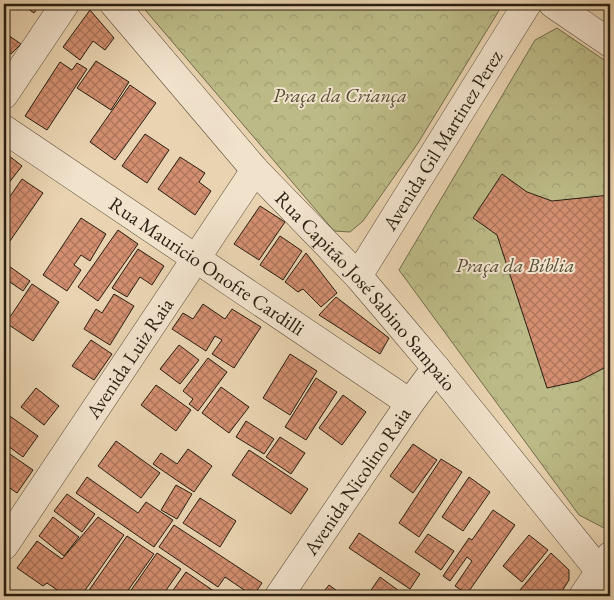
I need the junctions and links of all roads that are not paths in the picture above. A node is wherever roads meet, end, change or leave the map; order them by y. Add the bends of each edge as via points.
1 (66, 4) edge
2 (114, 4) edge
3 (527, 4) edge
4 (553, 4) edge
5 (610, 43) edge
6 (4, 95) edge
7 (4, 130) edge
8 (255, 170) junction
9 (196, 258) junction
10 (358, 276) junction
11 (436, 368) junction
12 (410, 403) junction
13 (4, 546) edge
14 (607, 571) edge
15 (278, 596) edge
16 (583, 596) edge

1 - 6 street
2 - 8 street, Rua Capitão José Sabino Sampaio
3 - 10 street, Avenida Gil Martinez Perez
4 - 5 street
7 - 9 street, Rua Mauricio Onofre Cardilli
8 - 9 street, Avenida Luiz Raia
8 - 10 street, Rua Capitão José Sabino Sampaio
9 - 12 street, Rua Mauricio Onofre Cardilli
9 - 13 street, Avenida Luiz Raia
10 - 11 street, Rua Capitão José Sabino Sampaio
11 - 12 street, Avenida Nicolino Raia
11 - 14 street, Rua Capitão José Sabino Sampaio
12 - 15 street, Avenida Nicolino Raia
14 - 16 street

